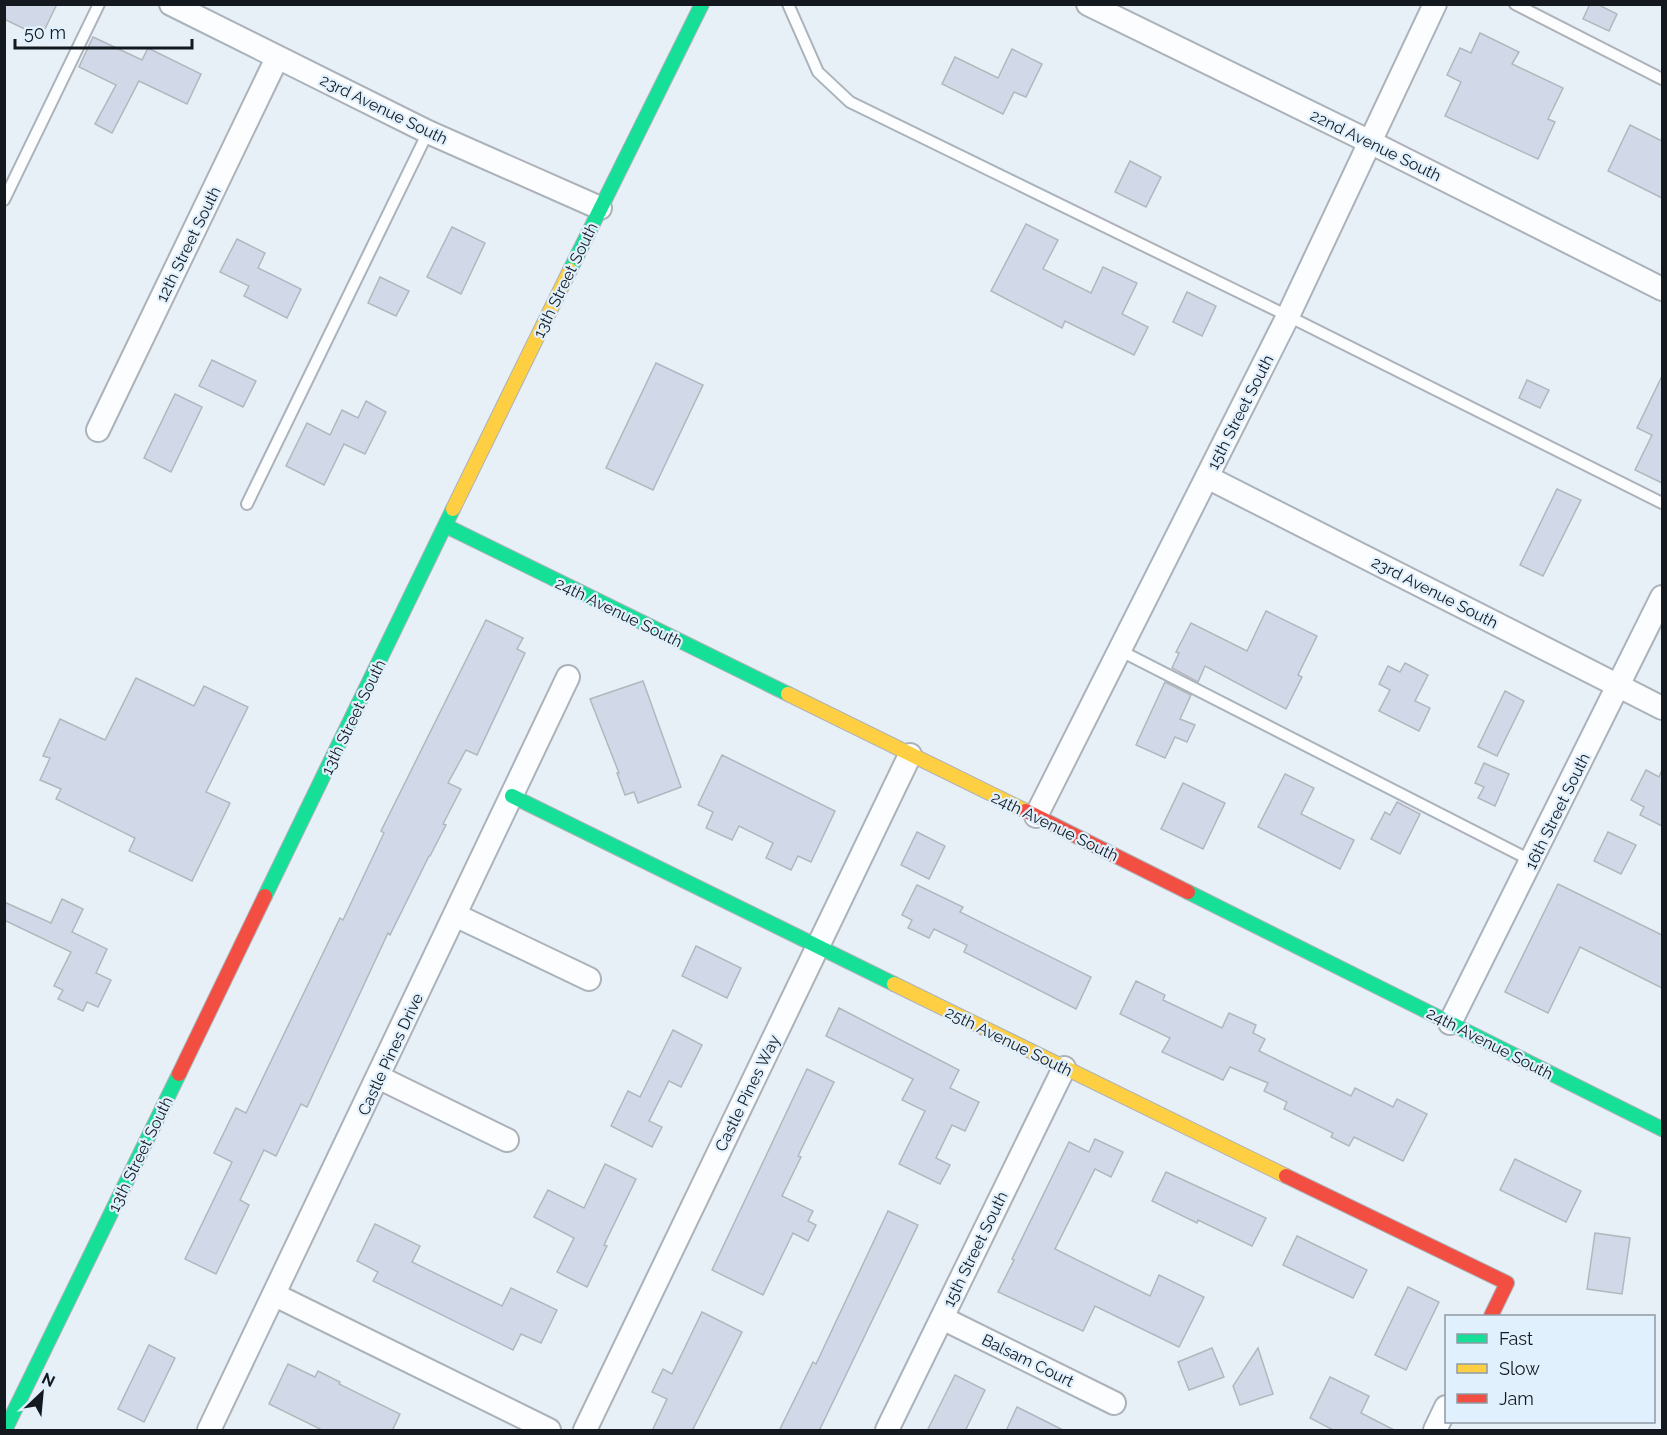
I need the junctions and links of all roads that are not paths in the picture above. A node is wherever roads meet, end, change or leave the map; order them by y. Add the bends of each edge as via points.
1 (99, 4) edge
2 (171, 4) edge
3 (702, 4) edge
4 (788, 4) edge
5 (1088, 4) edge
6 (1435, 4) edge
7 (1515, 4) edge
8 (277, 58) junction
9 (1662, 79) edge
10 (428, 132) junction
11 (1370, 142) junction
12 (4, 200) edge
13 (600, 208) junction
14 (1662, 289) edge
15 (1288, 316) junction
16 (98, 430) dead end
17 (1207, 477) junction
18 (1662, 503) edge
19 (247, 504) dead end
20 (446, 526) junction
21 (1662, 597) edge
22 (1118, 650) junction
23 (568, 677) dead end
24 (1619, 686) junction
25 (1662, 708) edge
26 (910, 755) junction
27 (512, 796) junction
28 (1036, 816) junction
29 (1532, 861) junction
30 (455, 915) junction
31 (818, 946) junction
32 (589, 979) dead end
33 (1450, 1023) junction
34 (1064, 1068) junction
35 (378, 1077) junction
36 (1662, 1129) edge
37 (507, 1140) dead end
38 (275, 1295) junction
39 (1492, 1315) edge
40 (942, 1318) junction
41 (1114, 1403) dead end
42 (1445, 1409) edge
43 (4, 1431) edge
44 (209, 1431) edge
45 (549, 1431) edge
46 (585, 1431) edge
47 (887, 1431) edge
48 (1435, 1431) edge

1 - 12 lane
2 - 8 street, 23rd Avenue South
3 - 13 street, 13th Street South
4 - 15 lane via 818,72 850,102
5 - 11 street, 22nd Avenue South
6 - 11 street, 15th Street South
7 - 9 lane
8 - 10 street, 23rd Avenue South
8 - 16 street, 12th Street South
10 - 13 street, 23rd Avenue South
10 - 19 lane
11 - 14 street, 22nd Avenue South
11 - 15 street, 15th Street South
13 - 20 street, 13th Street South
15 - 17 street, 15th Street South
15 - 18 lane
17 - 22 street, 15th Street South
17 - 24 street, 23rd Avenue South
20 - 26 street, 24th Avenue South
20 - 43 street, 13th Street South
21 - 24 street, 16th Street South
22 - 28 street, 15th Street South
22 - 29 lane
23 - 27 street, Castle Pines Drive
24 - 25 street, 23rd Avenue South
24 - 29 street, 16th Street South
26 - 28 street, 24th Avenue South
26 - 31 street, Castle Pines Way
27 - 30 street, Castle Pines Drive
27 - 31 street, 25th Avenue South
28 - 33 street, 24th Avenue South
29 - 33 street, 16th Street South
30 - 32 street
30 - 35 street, Castle Pines Drive
31 - 34 street, 25th Avenue South
31 - 46 street, Castle Pines Way
33 - 36 street, 24th Avenue South
34 - 39 street, 25th Avenue South via 1507,1283
34 - 40 street, 15th Street South
35 - 37 street
35 - 38 street, Castle Pines Drive
38 - 44 street, Castle Pines Drive
38 - 45 street
40 - 41 street, Balsam Court
40 - 47 street, 15th Street South
42 - 48 street

